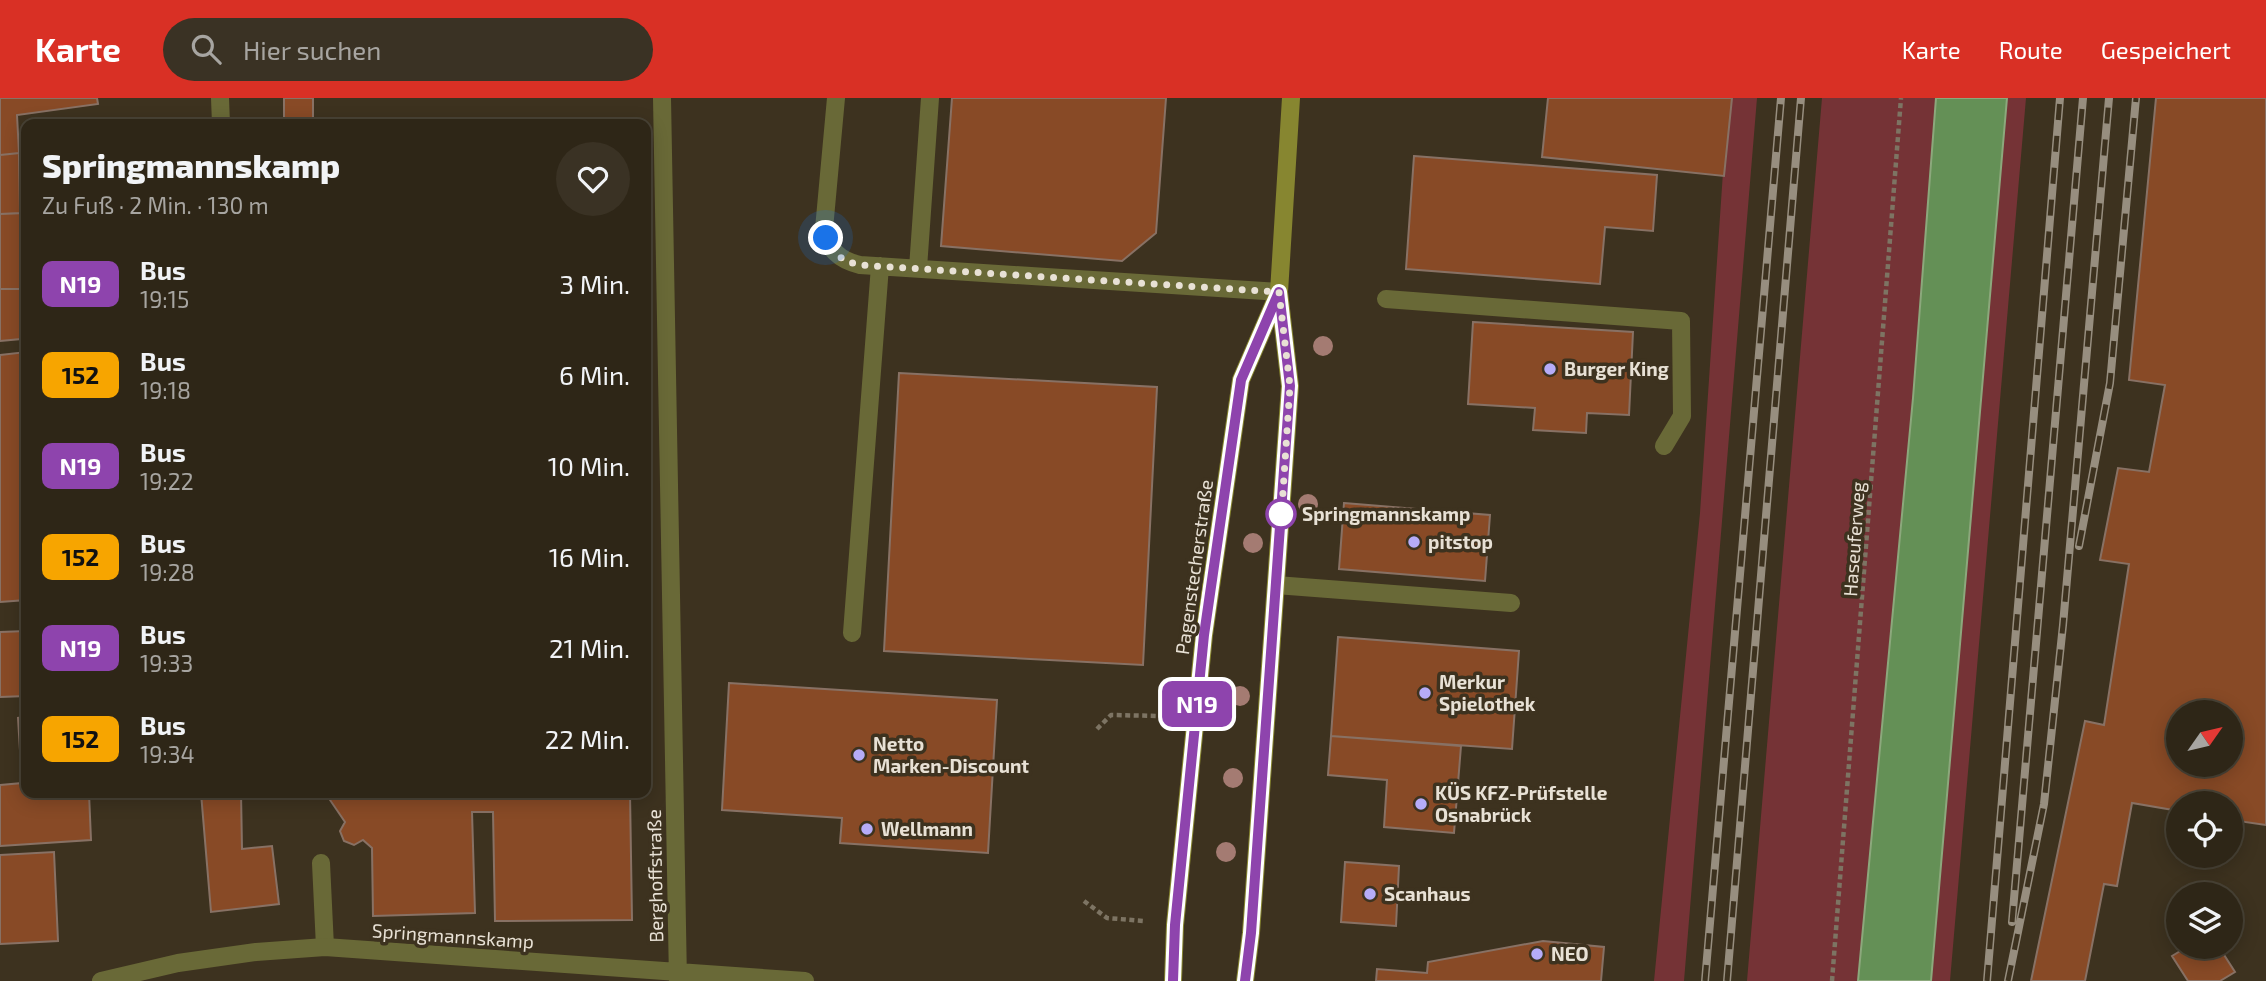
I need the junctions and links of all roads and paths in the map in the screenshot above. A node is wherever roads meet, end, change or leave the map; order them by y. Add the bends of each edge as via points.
1 (220, 98) edge
2 (662, 98) edge
3 (836, 98) edge
4 (930, 98) edge
5 (1291, 98) edge
6 (1901, 98) edge
7 (221, 119) edge
8 (880, 266) junction
9 (918, 268) junction
10 (1279, 292) junction
11 (1386, 299) dead end
12 (1664, 446) dead end
13 (1276, 584) junction
14 (1511, 603) dead end
15 (852, 633) dead end
16 (1162, 716) dead end
17 (1097, 729) dead end
18 (321, 863) dead end
19 (1084, 901) dead end
20 (1144, 921) dead end
21 (325, 947) junction
22 (678, 977) edge
23 (101, 981) edge
24 (805, 981) edge
25 (1173, 981) edge
26 (1245, 981) edge
27 (1832, 981) edge

1 - 7 street
2 - 22 street, Berghoffstraße
3 - 8 street via 826,238 845,262
4 - 9 street
5 - 10 main road, Pagenstecherstraße
6 - 27 path, Haseuferweg
8 - 9 street
8 - 15 street
9 - 10 street
10 - 13 main road, Pagenstecherstraße via 1290,386
10 - 25 main road, Pagenstecherstraße via 1241,380 1204,635
11 - 12 street via 1681,321 1682,416
13 - 14 street
13 - 26 main road, Pagenstecherstraße
16 - 17 path via 1111,715
18 - 21 street
19 - 20 path via 1107,918
21 - 22 street, Springmannskamp
21 - 23 street, Springmannskamp via 178,962
22 - 24 street, Springmannskamp

